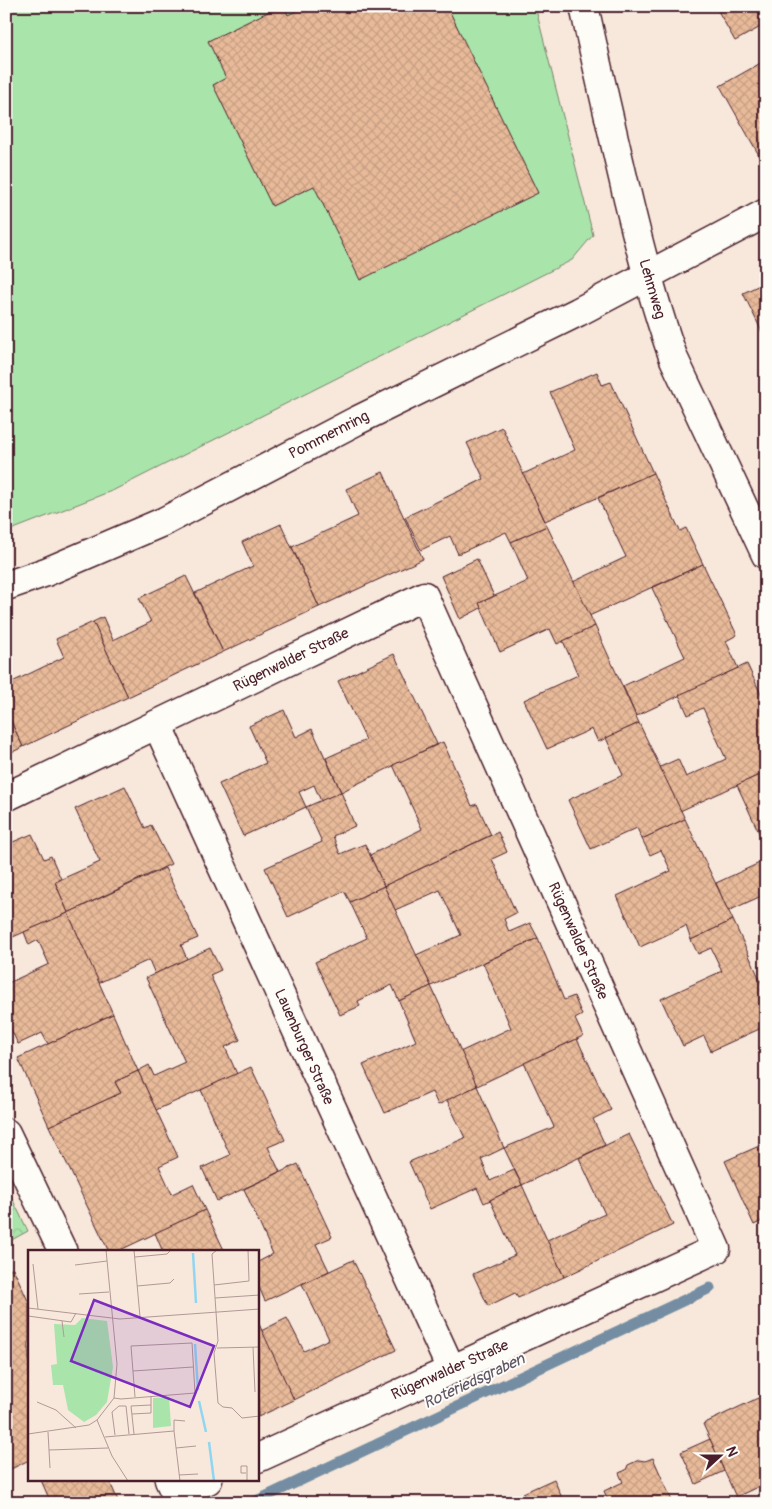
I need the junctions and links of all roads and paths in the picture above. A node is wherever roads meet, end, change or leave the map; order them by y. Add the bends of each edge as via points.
1 (584, 6) edge
2 (766, 213) edge
3 (647, 275) junction
4 (766, 555) edge
5 (6, 586) edge
6 (157, 724) junction
7 (6, 797) edge
8 (6, 1133) edge
9 (62, 1250) edge
10 (451, 1370) junction
11 (259, 1458) edge
12 (199, 1482) edge
13 (172, 1488) edge

1 - 3 street, Lehmweg
2 - 3 street, Pommernring
3 - 4 street, Lehmweg via 674,359
3 - 5 street, Pommernring via 165,521
6 - 7 street, Rügenwalder Straße
6 - 10 street, Lauenburger Straße
6 - 10 street, Rügenwalder Straße via 424,596 716,1249
8 - 9 street
10 - 11 street, Rügenwalder Straße
12 - 13 street

